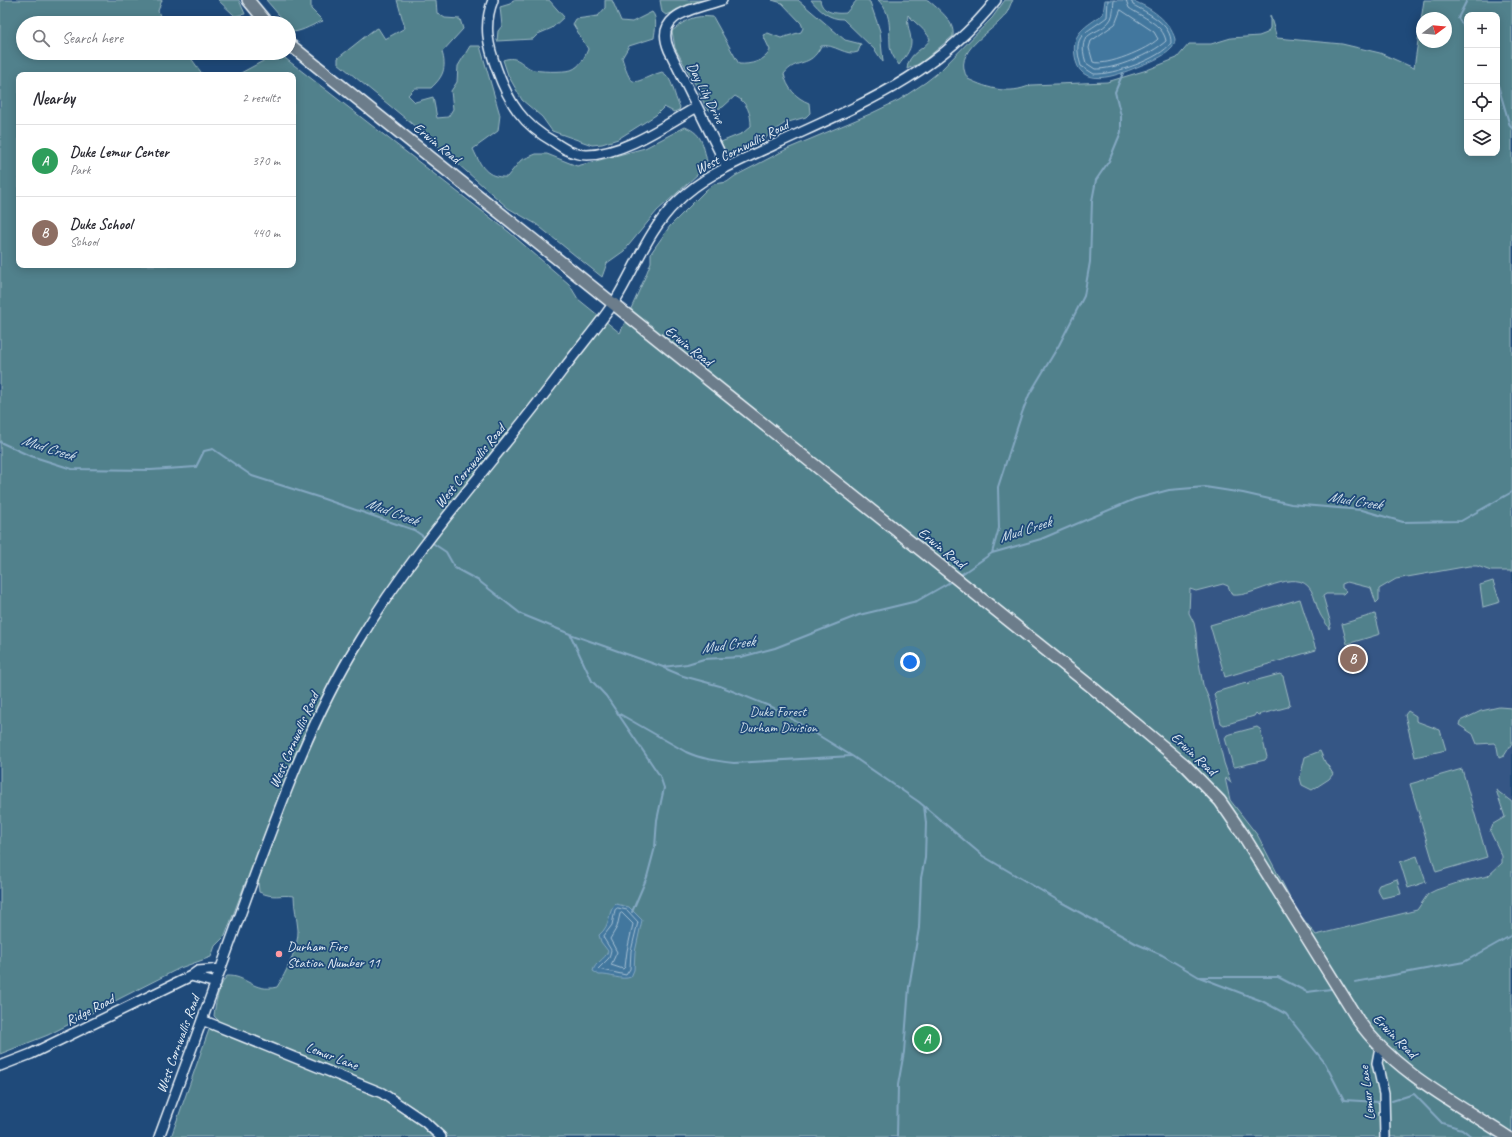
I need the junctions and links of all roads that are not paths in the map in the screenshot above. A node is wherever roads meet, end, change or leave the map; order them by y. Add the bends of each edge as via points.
1 (248, 0) edge
2 (494, 0) edge
3 (722, 0) edge
4 (996, 0) edge
5 (261, 16) edge
6 (296, 50) edge
7 (698, 107) junction
8 (727, 167) junction
9 (613, 304) junction
10 (221, 969) junction
11 (191, 976) junction
12 (216, 983) junction
13 (202, 1020) junction
14 (1380, 1047) junction
15 (0, 1066) edge
16 (159, 1137) edge
17 (442, 1137) edge
18 (1386, 1137) edge
19 (1508, 1137) edge

1 - 5 main road
2 - 7 street via 488,16 487,36 506,94 529,124 565,149 586,155 615,150
3 - 7 street, Day Lily Drive via 677,16 669,21 665,30 667,45
4 - 8 street, West Cornwallis Road via 950,48 906,80 876,98
6 - 9 main road, Erwin Road
7 - 8 street, Day Lily Drive
8 - 9 street, West Cornwallis Road via 698,185 668,211 642,247
9 - 10 street, West Cornwallis Road via 424,546 358,642 313,730 280,808
9 - 14 main road, Erwin Road via 1166,748 1212,792 1240,829 1358,1020
10 - 11 street, Ridge Road via 198,970
10 - 12 street, West Cornwallis Road
11 - 12 street
11 - 15 street, Ridge Road via 31,1054
12 - 13 street, West Cornwallis Road
13 - 16 street, West Cornwallis Road
13 - 17 street, Lemur Lane via 377,1090 400,1104
14 - 18 street, Lemur Lane via 1377,1063 1384,1094
14 - 19 main road, Erwin Road via 1410,1072

